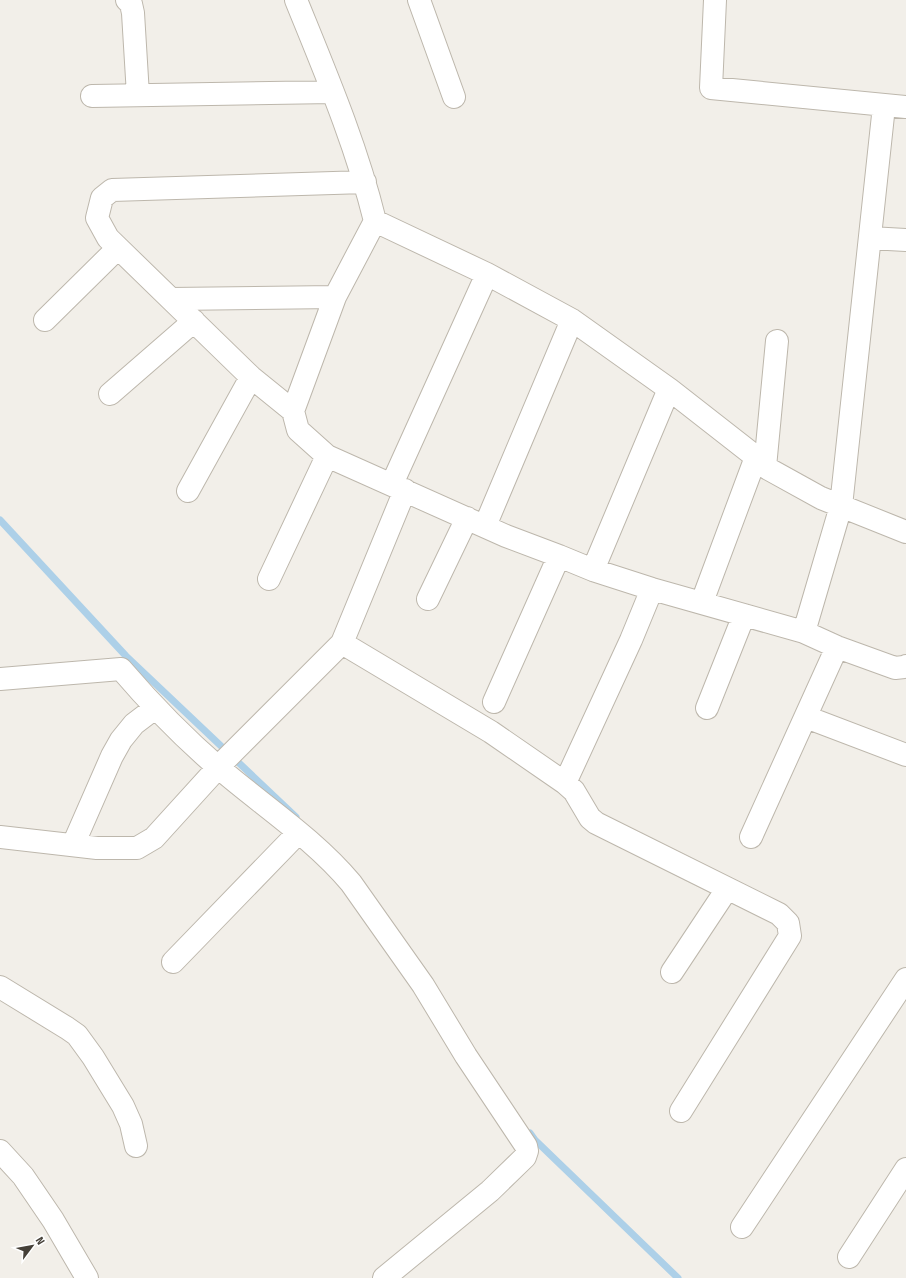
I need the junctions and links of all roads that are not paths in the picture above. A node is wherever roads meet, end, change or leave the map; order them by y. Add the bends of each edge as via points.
1 (127, 0) edge
2 (296, 0) edge
3 (419, 0) edge
4 (715, 0) edge
5 (334, 92) junction
6 (138, 95) junction
7 (92, 96) dead end
8 (454, 97) dead end
9 (884, 106) junction
10 (906, 107) edge
11 (365, 182) junction
12 (375, 221) junction
13 (870, 238) junction
14 (906, 240) edge
15 (118, 248) junction
16 (487, 274) junction
17 (335, 297) junction
18 (171, 299) junction
19 (45, 320) dead end
20 (572, 320) junction
21 (194, 321) junction
22 (777, 341) dead end
23 (251, 377) junction
24 (669, 389) junction
25 (110, 394) dead end
26 (293, 411) junction
27 (327, 456) junction
28 (761, 462) junction
29 (398, 487) junction
30 (188, 491) dead end
31 (841, 506) junction
32 (476, 522) junction
33 (906, 532) edge
34 (559, 556) junction
35 (593, 570) junction
36 (269, 579) dead end
37 (652, 589) junction
38 (428, 599) dead end
39 (702, 602) junction
40 (744, 615) junction
41 (804, 632) junction
42 (342, 643) junction
43 (837, 647) junction
44 (906, 666) edge
45 (0, 679) edge
46 (494, 702) dead end
47 (154, 708) junction
48 (707, 708) dead end
49 (806, 717) junction
50 (906, 754) edge
51 (221, 765) junction
52 (565, 783) junction
53 (298, 832) junction
54 (0, 837) edge
55 (751, 837) dead end
56 (73, 845) junction
57 (727, 889) junction
58 (173, 962) dead end
59 (672, 972) dead end
60 (906, 979) edge
61 (0, 987) edge
62 (681, 1111) dead end
63 (136, 1146) dead end
64 (0, 1151) edge
65 (906, 1169) edge
66 (742, 1227) dead end
67 (849, 1257) dead end
68 (87, 1278) edge
69 (384, 1278) edge

1 - 6 street via 133,13
2 - 5 street
3 - 8 street
4 - 9 street via 711,88
5 - 6 street
5 - 11 street
6 - 7 street
9 - 10 street
9 - 13 street
11 - 12 street
11 - 15 street via 112,190 102,198 97,218 108,238
12 - 16 street
12 - 17 street
13 - 14 street
13 - 31 street
15 - 18 street
15 - 19 street
16 - 20 street
16 - 29 street
17 - 18 street
17 - 26 street
18 - 21 street
20 - 24 street
20 - 32 street
21 - 23 street
21 - 25 street
22 - 28 street
23 - 26 street
23 - 30 street
24 - 28 street
24 - 35 street
26 - 27 street via 298,430
27 - 29 street
27 - 36 street
28 - 31 street via 821,498
28 - 39 street
29 - 32 street
29 - 42 street
31 - 33 street
31 - 41 street
32 - 34 street
32 - 38 street
34 - 35 street
34 - 46 street
35 - 37 street
37 - 39 street
37 - 52 street
39 - 40 street
40 - 41 street
40 - 48 street
41 - 43 street
42 - 51 street
42 - 52 street via 491,732
43 - 44 street via 895,668
43 - 49 street
45 - 47 street via 121,669
47 - 51 street
47 - 56 street via 134,724 121,740
49 - 50 street
49 - 55 street
51 - 53 street
51 - 56 street via 154,838 137,848
52 - 57 street via 574,791 596,824
53 - 58 street
53 - 69 street via 351,883 423,985 527,1151 525,1157 490,1191
54 - 56 street
57 - 59 street
57 - 62 street via 779,914 788,923 790,936
60 - 66 street
61 - 63 street via 77,1036 123,1106 131,1124
64 - 68 street via 23,1176 53,1220
65 - 67 street

